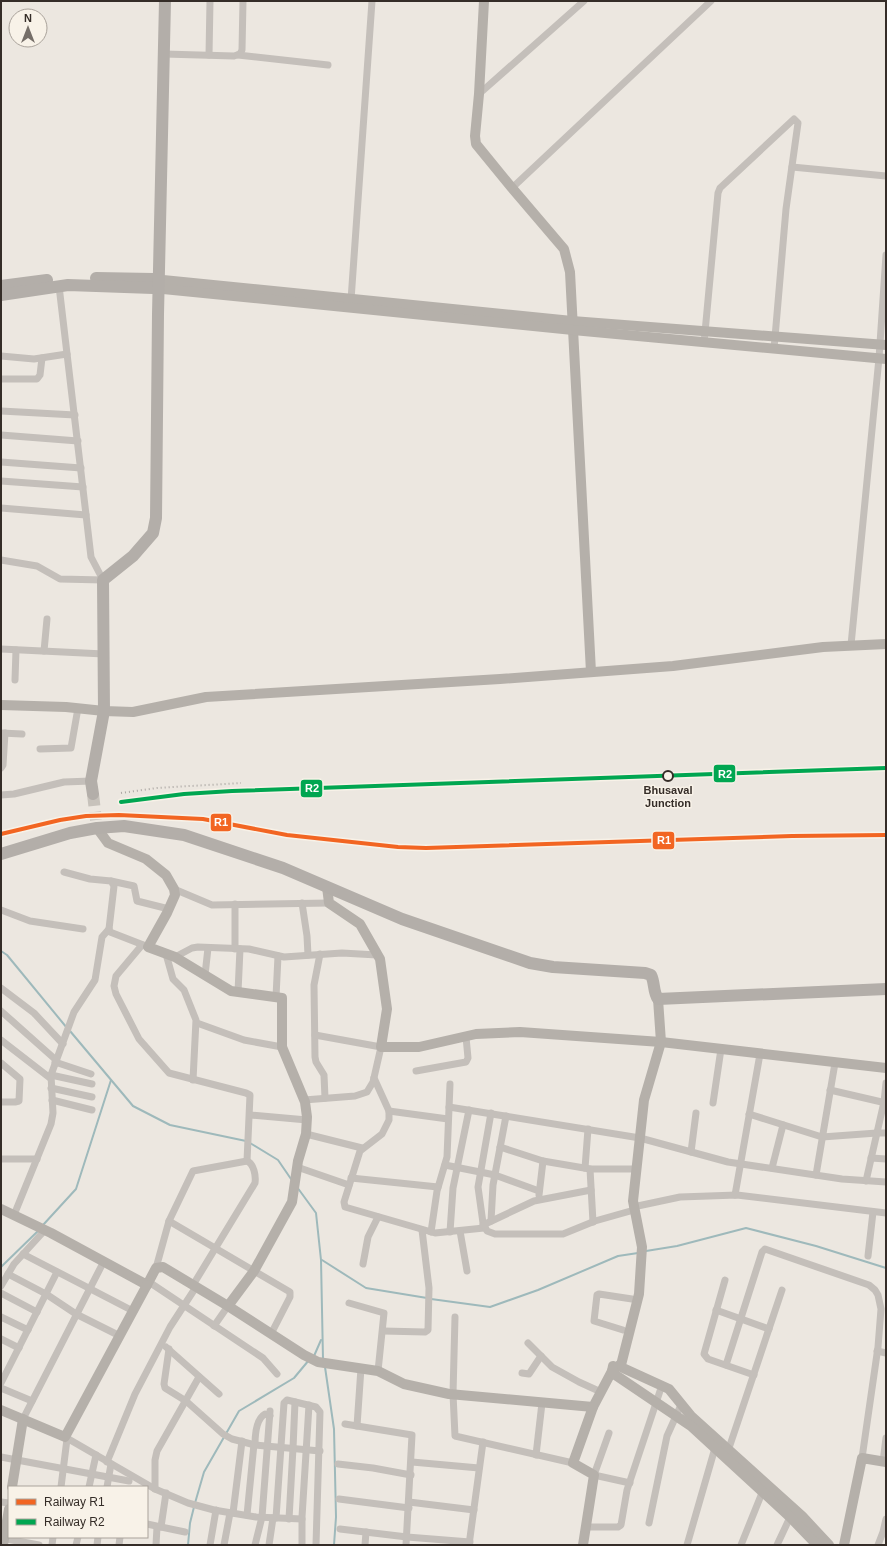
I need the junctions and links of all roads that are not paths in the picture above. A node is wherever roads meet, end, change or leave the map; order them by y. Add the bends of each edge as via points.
1 (157, 1) edge
2 (165, 1) edge
3 (210, 1) edge
4 (243, 1) edge
5 (372, 1) edge
6 (484, 1) edge
7 (584, 1) edge
8 (711, 1) edge
9 (164, 54) junction
10 (209, 55) junction
11 (238, 55) junction
12 (328, 65) dead end
13 (479, 94) junction
14 (792, 167) junction
15 (886, 176) edge
16 (512, 188) junction
17 (886, 255) edge
18 (156, 283) junction
19 (1, 286) edge
20 (59, 286) junction
21 (254, 294) junction
22 (1, 296) edge
23 (351, 300) junction
24 (572, 326) junction
25 (705, 331) junction
26 (776, 337) junction
27 (704, 342) junction
28 (882, 345) edge
29 (774, 349) junction
30 (67, 354) junction
31 (1, 356) edge
32 (42, 358) junction
33 (882, 359) edge
34 (1, 379) edge
35 (1, 411) edge
36 (75, 415) junction
37 (1, 435) edge
38 (78, 441) junction
39 (1, 462) edge
40 (81, 468) junction
41 (1, 481) edge
42 (83, 487) junction
43 (1, 508) edge
44 (86, 515) junction
45 (1, 560) edge
46 (103, 580) junction
47 (47, 619) dead end
48 (886, 644) edge
49 (851, 645) junction
50 (1, 650) edge
51 (16, 650) junction
52 (44, 651) junction
53 (104, 654) junction
54 (592, 672) junction
55 (15, 680) dead end
56 (1, 705) edge
57 (78, 708) junction
58 (104, 711) junction
59 (3, 733) edge
60 (22, 734) dead end
61 (40, 750) dead end
62 (1, 768) edge
63 (91, 781) junction
64 (1, 794) edge
65 (93, 794) tunnel mouth
66 (94, 826) junction
67 (1, 854) edge
68 (1, 862) edge
69 (64, 872) dead end
70 (111, 881) junction
71 (327, 887) junction
72 (174, 889) junction
73 (302, 903) junction
74 (329, 903) junction
75 (235, 904) junction
76 (169, 909) junction
77 (1, 910) edge
78 (83, 929) dead end
79 (109, 929) junction
80 (145, 946) junction
81 (208, 948) junction
82 (237, 949) junction
83 (320, 954) junction
84 (170, 955) junction
85 (308, 955) junction
86 (377, 955) junction
87 (278, 956) junction
88 (205, 975) junction
89 (1, 988) edge
90 (886, 989) edge
91 (238, 992) junction
92 (276, 998) junction
93 (658, 999) junction
94 (1, 1011) edge
95 (197, 1023) junction
96 (315, 1035) junction
97 (466, 1037) junction
98 (1, 1040) edge
99 (63, 1042) junction
100 (661, 1042) junction
101 (282, 1047) junction
102 (382, 1047) junction
103 (721, 1049) junction
104 (760, 1054) junction
105 (56, 1061) junction
106 (835, 1062) junction
107 (1, 1063) edge
108 (886, 1068) edge
109 (416, 1071) dead end
110 (91, 1074) dead end
111 (50, 1077) junction
112 (374, 1078) junction
113 (193, 1080) junction
114 (886, 1083) edge
115 (92, 1084) dead end
116 (450, 1084) dead end
117 (51, 1088) junction
118 (830, 1090) junction
119 (92, 1097) dead end
120 (325, 1098) junction
121 (52, 1100) junction
122 (304, 1100) junction
123 (1, 1102) edge
124 (714, 1103) dead end
125 (885, 1103) edge
126 (449, 1107) junction
127 (92, 1110) dead end
128 (469, 1110) junction
129 (389, 1111) junction
130 (491, 1113) junction
131 (696, 1114) dead end
132 (749, 1114) junction
133 (250, 1115) junction
134 (506, 1116) junction
135 (448, 1119) junction
136 (307, 1120) junction
137 (783, 1125) junction
138 (588, 1129) junction
139 (877, 1133) junction
140 (886, 1133) edge
141 (306, 1134) junction
142 (822, 1137) junction
143 (640, 1138) junction
144 (500, 1147) junction
145 (362, 1148) junction
146 (691, 1152) junction
147 (871, 1158) junction
148 (1, 1159) edge
149 (37, 1159) junction
150 (886, 1159) edge
151 (247, 1160) junction
152 (543, 1161) junction
153 (740, 1164) junction
154 (445, 1165) junction
155 (458, 1166) junction
156 (297, 1167) junction
157 (772, 1168) junction
158 (588, 1169) junction
159 (636, 1169) junction
160 (480, 1171) junction
161 (495, 1175) junction
162 (816, 1175) junction
163 (866, 1181) junction
164 (350, 1182) junction
165 (886, 1182) edge
166 (438, 1187) junction
167 (592, 1190) junction
168 (539, 1191) junction
169 (735, 1195) junction
170 (538, 1200) junction
171 (1, 1209) edge
172 (633, 1209) junction
173 (873, 1212) junction
174 (886, 1213) edge
175 (14, 1215) junction
176 (378, 1217) junction
177 (169, 1221) junction
178 (492, 1221) junction
179 (593, 1222) junction
180 (484, 1227) junction
181 (45, 1230) junction
182 (422, 1230) junction
183 (460, 1231) junction
184 (431, 1232) junction
185 (450, 1232) junction
186 (215, 1248) junction
187 (23, 1254) junction
188 (868, 1256) dead end
189 (104, 1261) junction
190 (363, 1264) dead end
191 (156, 1268) junction
192 (254, 1271) junction
193 (57, 1272) junction
194 (467, 1272) dead end
195 (8, 1274) junction
196 (725, 1280) dead end
197 (638, 1283) junction
198 (148, 1284) junction
199 (1, 1286) edge
200 (195, 1286) junction
201 (89, 1288) junction
202 (782, 1290) dead end
203 (1, 1293) edge
204 (46, 1294) junction
205 (632, 1298) junction
206 (349, 1303) dead end
207 (184, 1305) junction
208 (228, 1306) junction
209 (716, 1310) junction
210 (134, 1311) junction
211 (37, 1312) junction
212 (631, 1313) junction
213 (76, 1314) junction
214 (1, 1317) edge
215 (455, 1317) dead end
216 (741, 1318) junction
217 (214, 1326) junction
218 (769, 1329) junction
219 (28, 1330) junction
220 (383, 1330) junction
221 (623, 1330) junction
222 (272, 1334) junction
223 (120, 1336) junction
224 (1, 1339) edge
225 (162, 1343) junction
226 (528, 1343) dead end
227 (19, 1348) junction
228 (169, 1349) junction
229 (877, 1351) junction
230 (886, 1353) edge
231 (541, 1356) junction
232 (621, 1364) junction
233 (1, 1365) edge
234 (726, 1365) junction
235 (9, 1368) junction
236 (361, 1368) junction
237 (378, 1371) junction
238 (612, 1371) junction
239 (522, 1373) dead end
240 (277, 1374) dead end
241 (754, 1375) junction
242 (199, 1377) junction
243 (1, 1383) edge
244 (662, 1385) junction
245 (1, 1388) edge
246 (601, 1392) junction
247 (219, 1394) dead end
248 (452, 1394) junction
249 (32, 1401) junction
250 (186, 1401) junction
251 (295, 1402) junction
252 (656, 1402) junction
253 (542, 1403) junction
254 (309, 1405) junction
255 (681, 1405) junction
256 (593, 1407) junction
257 (1, 1410) edge
258 (676, 1416) junction
259 (23, 1418) junction
260 (345, 1424) dead end
261 (357, 1426) junction
262 (609, 1433) dead end
263 (66, 1438) junction
264 (886, 1438) edge
265 (242, 1441) junction
266 (483, 1442) junction
267 (254, 1444) junction
268 (717, 1445) junction
269 (267, 1446) junction
270 (280, 1447) junction
271 (293, 1448) junction
272 (306, 1449) junction
273 (320, 1451) junction
274 (728, 1451) junction
275 (96, 1455) junction
276 (536, 1455) junction
277 (1, 1457) edge
278 (862, 1458) junction
279 (16, 1459) junction
280 (412, 1462) junction
281 (884, 1462) edge
282 (109, 1463) junction
283 (573, 1463) junction
284 (338, 1464) dead end
285 (64, 1468) junction
286 (479, 1468) junction
287 (92, 1474) junction
288 (411, 1475) junction
289 (594, 1475) junction
290 (109, 1477) junction
291 (129, 1481) edge
292 (630, 1483) junction
293 (12, 1486) edge
294 (61, 1486) edge
295 (89, 1486) edge
296 (107, 1486) edge
297 (145, 1486) edge
298 (148, 1487) edge
299 (764, 1488) junction
300 (155, 1489) junction
301 (166, 1493) junction
302 (338, 1499) dead end
303 (409, 1505) junction
304 (216, 1510) junction
305 (474, 1510) junction
306 (232, 1513) junction
307 (792, 1513) junction
308 (8, 1514) edge
309 (247, 1515) junction
310 (262, 1517) junction
311 (274, 1518) junction
312 (288, 1519) junction
313 (302, 1519) junction
314 (886, 1519) edge
315 (649, 1523) dead end
316 (148, 1524) edge
317 (159, 1527) junction
318 (586, 1527) junction
319 (340, 1529) dead end
320 (186, 1532) dead end
321 (366, 1532) junction
322 (407, 1537) junction
323 (3, 1540) edge
324 (469, 1543) edge
325 (39, 1545) edge
326 (156, 1545) edge
327 (210, 1545) edge
328 (224, 1545) edge
329 (255, 1545) edge
330 (269, 1545) edge
331 (302, 1545) edge
332 (316, 1545) edge
333 (365, 1545) edge
334 (406, 1545) edge
335 (583, 1545) edge
336 (687, 1545) edge
337 (741, 1545) edge
338 (777, 1545) edge
339 (817, 1545) edge
340 (829, 1545) edge
341 (844, 1545) edge
342 (878, 1545) edge

1 - 18 main road
2 - 9 main road
3 - 10 street
4 - 11 street via 242,50
5 - 23 street
6 - 13 main road
7 - 13 street
8 - 16 street
9 - 10 street
9 - 18 main road
10 - 11 street
11 - 12 street
13 - 16 main road via 476,144
14 - 15 street
14 - 25 street via 798,124 794,119 720,188
14 - 26 street
16 - 24 main road via 564,249 570,272
17 - 28 street
18 - 19 main road via 60,278
18 - 20 main road
18 - 21 main road
18 - 46 main road via 153,499 136,553
20 - 22 main road
20 - 30 street
21 - 23 main road
21 - 24 main road
23 - 24 main road
24 - 25 main road
24 - 27 main road
24 - 54 main road
25 - 26 main road
25 - 27 street
26 - 28 main road
26 - 29 street
27 - 29 main road
28 - 33 street
29 - 33 main road
30 - 32 street
30 - 36 street
31 - 32 street
32 - 34 street via 37,379
33 - 49 street
35 - 36 street
36 - 38 street
37 - 38 street
38 - 40 street
39 - 40 street
40 - 42 street
41 - 42 street
42 - 44 street
43 - 44 street
44 - 46 street via 91,557
45 - 46 street via 37,566 63,580
46 - 53 main road
47 - 52 street
48 - 49 main road
49 - 54 main road via 823,646 673,666
50 - 51 street
51 - 52 street
51 - 55 street
52 - 53 street
53 - 58 main road
54 - 58 main road via 206,697 134,712
56 - 57 main road
57 - 58 main road
57 - 61 street via 70,748
58 - 63 main road
59 - 60 street
59 - 62 street
63 - 64 street via 64,782 14,794
63 - 65 main road
66 - 67 main road
66 - 68 main road via 74,838
66 - 71 main road via 124,826 184,834 283,868
66 - 72 main road via 108,843 146,859 166,875
69 - 70 street
70 - 76 street via 134,886 137,901
70 - 79 street via 114,886
71 - 74 main road
71 - 93 main road via 402,920 530,963 645,973 653,979
72 - 75 street via 210,904
72 - 76 main road via 175,895
73 - 74 street
73 - 75 street
73 - 85 street
74 - 86 main road via 360,924
75 - 82 street
76 - 80 main road
77 - 78 street via 30,921
79 - 80 street
79 - 99 street via 102,937 95,980 74,1012
80 - 84 main road
80 - 113 street via 116,976 116,994 139,1039 166,1070 173,1075
81 - 82 street
81 - 84 street via 192,948
81 - 88 street
82 - 87 street
82 - 91 street
83 - 85 street
83 - 86 street via 344,952
83 - 96 street via 314,985
84 - 88 main road
84 - 95 street via 173,979 184,990
85 - 87 street
86 - 102 main road via 380,959 387,1009
87 - 92 street
88 - 91 main road via 231,991
89 - 99 street via 34,1013
90 - 93 main road
91 - 92 main road
92 - 101 main road via 282,998
93 - 100 main road
94 - 105 street
95 - 101 street via 244,1040
95 - 113 street
96 - 102 street
96 - 120 street via 315,1060 324,1075
97 - 100 main road via 476,1034 520,1032
97 - 102 main road via 419,1047
97 - 109 street via 466,1062
98 - 111 street
99 - 105 street
100 - 103 main road
100 - 143 main road via 644,1100
101 - 122 main road
102 - 112 street
103 - 104 main road
103 - 124 street
104 - 106 main road
104 - 132 street
105 - 110 street
105 - 111 street
106 - 108 main road
106 - 118 street
107 - 123 street via 20,1081 19,1101
111 - 115 street
111 - 117 street
112 - 120 street via 362,1095
112 - 129 street
113 - 133 street via 248,1094 251,1097
114 - 125 street
116 - 126 street
117 - 119 street
117 - 121 street
118 - 125 street
118 - 142 street
120 - 122 street
121 - 127 street
121 - 149 street via 51,1124
122 - 136 main road
125 - 139 street
126 - 128 street
126 - 135 street
128 - 130 street
128 - 155 street
129 - 135 street
129 - 145 street via 385,1131
130 - 134 street
130 - 160 street
131 - 146 street
132 - 137 street
132 - 153 street
133 - 136 street
133 - 151 street
134 - 138 street
134 - 144 street
135 - 154 street
136 - 141 main road
137 - 142 street
137 - 157 street
138 - 143 street
138 - 158 street
139 - 140 street
139 - 142 street
139 - 147 street
141 - 145 street
141 - 156 main road
142 - 162 street
143 - 146 street
143 - 159 main road
144 - 152 street
144 - 161 street
145 - 164 street
146 - 153 street
147 - 150 street
147 - 163 street
148 - 149 street
149 - 175 street
151 - 177 street via 193,1171
151 - 186 street via 252,1164 255,1183
152 - 158 street
152 - 168 street
153 - 157 street
153 - 169 street
154 - 155 street
154 - 166 street
155 - 160 street
155 - 185 street
156 - 164 street
156 - 192 main road via 292,1202
157 - 162 street
158 - 159 street
158 - 167 street
159 - 172 main road
160 - 161 street
160 - 180 street via 478,1194
161 - 168 street
161 - 178 street
162 - 163 street
163 - 165 street
164 - 166 street
164 - 176 street via 345,1207
166 - 184 street
167 - 170 street
167 - 179 street
168 - 170 street
169 - 172 street via 680,1196
169 - 173 street
170 - 178 street
171 - 175 main road
172 - 179 street
172 - 197 main road via 642,1252
173 - 174 street
173 - 188 street
175 - 181 main road
176 - 182 street
176 - 190 street via 368,1237
177 - 186 street
177 - 191 street
178 - 180 street
179 - 180 street via 561,1234 496,1234
180 - 183 street
181 - 187 street
181 - 189 main road
182 - 184 street
182 - 220 street via 429,1288 429,1328 427,1331
183 - 185 street
183 - 194 street
184 - 185 street
186 - 192 street
186 - 200 street
187 - 193 street
187 - 195 street
189 - 198 main road
189 - 201 street
191 - 198 main road
191 - 200 main road via 163,1267
192 - 208 main road
192 - 222 street via 291,1293
193 - 201 street
193 - 204 street
195 - 199 street
195 - 204 street
196 - 209 street
197 - 205 main road
197 - 212 main road via 639,1294
198 - 207 street
198 - 210 main road
200 - 207 street
200 - 208 main road
201 - 210 street
201 - 213 street
202 - 218 street
203 - 211 street
204 - 211 street
204 - 213 street
205 - 212 main road
205 - 221 street via 597,1295 594,1321
206 - 220 street via 382,1312 385,1315
207 - 217 street
207 - 225 street
208 - 217 street
208 - 222 main road
209 - 216 street
209 - 234 street via 704,1354 708,1359
210 - 223 main road
211 - 219 street
212 - 221 main road
212 - 232 main road
213 - 223 street
213 - 249 street
214 - 219 street
215 - 248 street
216 - 218 street
216 - 229 street via 762,1252 767,1248 869,1285 875,1290 880,1309
216 - 234 street
217 - 240 street via 262,1358
218 - 241 street
219 - 227 street
220 - 237 street
221 - 238 main road
222 - 236 main road via 318,1362
223 - 263 main road
224 - 227 street
225 - 228 street
225 - 282 street via 135,1394
226 - 231 street
227 - 235 street
228 - 242 street
228 - 250 street via 164,1386
229 - 230 street
229 - 278 street
231 - 239 street via 530,1374
231 - 246 street via 557,1370
232 - 238 main road
232 - 244 main road via 623,1368
233 - 235 street
234 - 241 street
235 - 243 street
236 - 237 main road
236 - 261 street
237 - 248 main road via 404,1384
238 - 246 main road
238 - 252 main road
241 - 274 street
242 - 247 street
242 - 250 street
244 - 252 street
244 - 255 main road via 669,1389
245 - 249 street
246 - 256 main road
248 - 253 main road
248 - 266 street via 455,1436
249 - 259 street
250 - 265 street via 223,1434
250 - 300 street via 157,1451
251 - 254 street
251 - 270 street via 287,1400 284,1403
251 - 271 street
252 - 258 main road
252 - 292 street
253 - 256 main road
253 - 276 street
254 - 272 street
254 - 273 street via 318,1408 320,1412
255 - 258 street
255 - 268 main road
256 - 283 main road
257 - 259 main road
258 - 268 main road
258 - 315 street via 667,1436
259 - 263 main road
259 - 279 main road
260 - 261 street
261 - 280 street via 412,1435
262 - 289 street
263 - 275 street
263 - 285 street
264 - 281 street
265 - 267 street
265 - 306 street
266 - 276 street
266 - 286 street
267 - 269 street
267 - 269 street via 256,1429 262,1416 270,1414
267 - 309 street
268 - 274 main road
268 - 299 main road
268 - 336 street
269 - 270 street
269 - 310 street
270 - 271 street
270 - 311 street
271 - 272 street
271 - 312 street
272 - 273 street
272 - 313 street
273 - 332 street
274 - 299 main road
275 - 282 street
275 - 287 street
276 - 283 street
277 - 279 street
278 - 281 main road
278 - 341 main road
279 - 285 street
279 - 293 main road
280 - 286 street
280 - 288 street
282 - 290 street
282 - 291 street
283 - 289 main road
284 - 288 street
285 - 287 street
285 - 294 street
286 - 305 street
287 - 290 street
287 - 295 street
288 - 303 street
289 - 292 street
289 - 318 main road
290 - 291 street
290 - 296 street
291 - 297 street
292 - 318 street via 620,1526
298 - 300 street
299 - 307 main road
299 - 337 street
300 - 301 street
301 - 304 street via 188,1503
301 - 317 street
302 - 303 street
303 - 305 street
303 - 322 street
304 - 306 street
304 - 327 street
305 - 324 street
306 - 309 street
306 - 328 street
307 - 338 street
307 - 339 main road
307 - 340 main road
308 - 323 main road
309 - 310 street
310 - 311 street
310 - 329 street
311 - 312 street
311 - 330 street
312 - 313 street
313 - 331 street
314 - 342 street
316 - 317 street
317 - 320 street
317 - 326 street
318 - 335 main road
319 - 321 street
321 - 322 street
321 - 333 street
322 - 324 street
322 - 334 street
323 - 325 street

